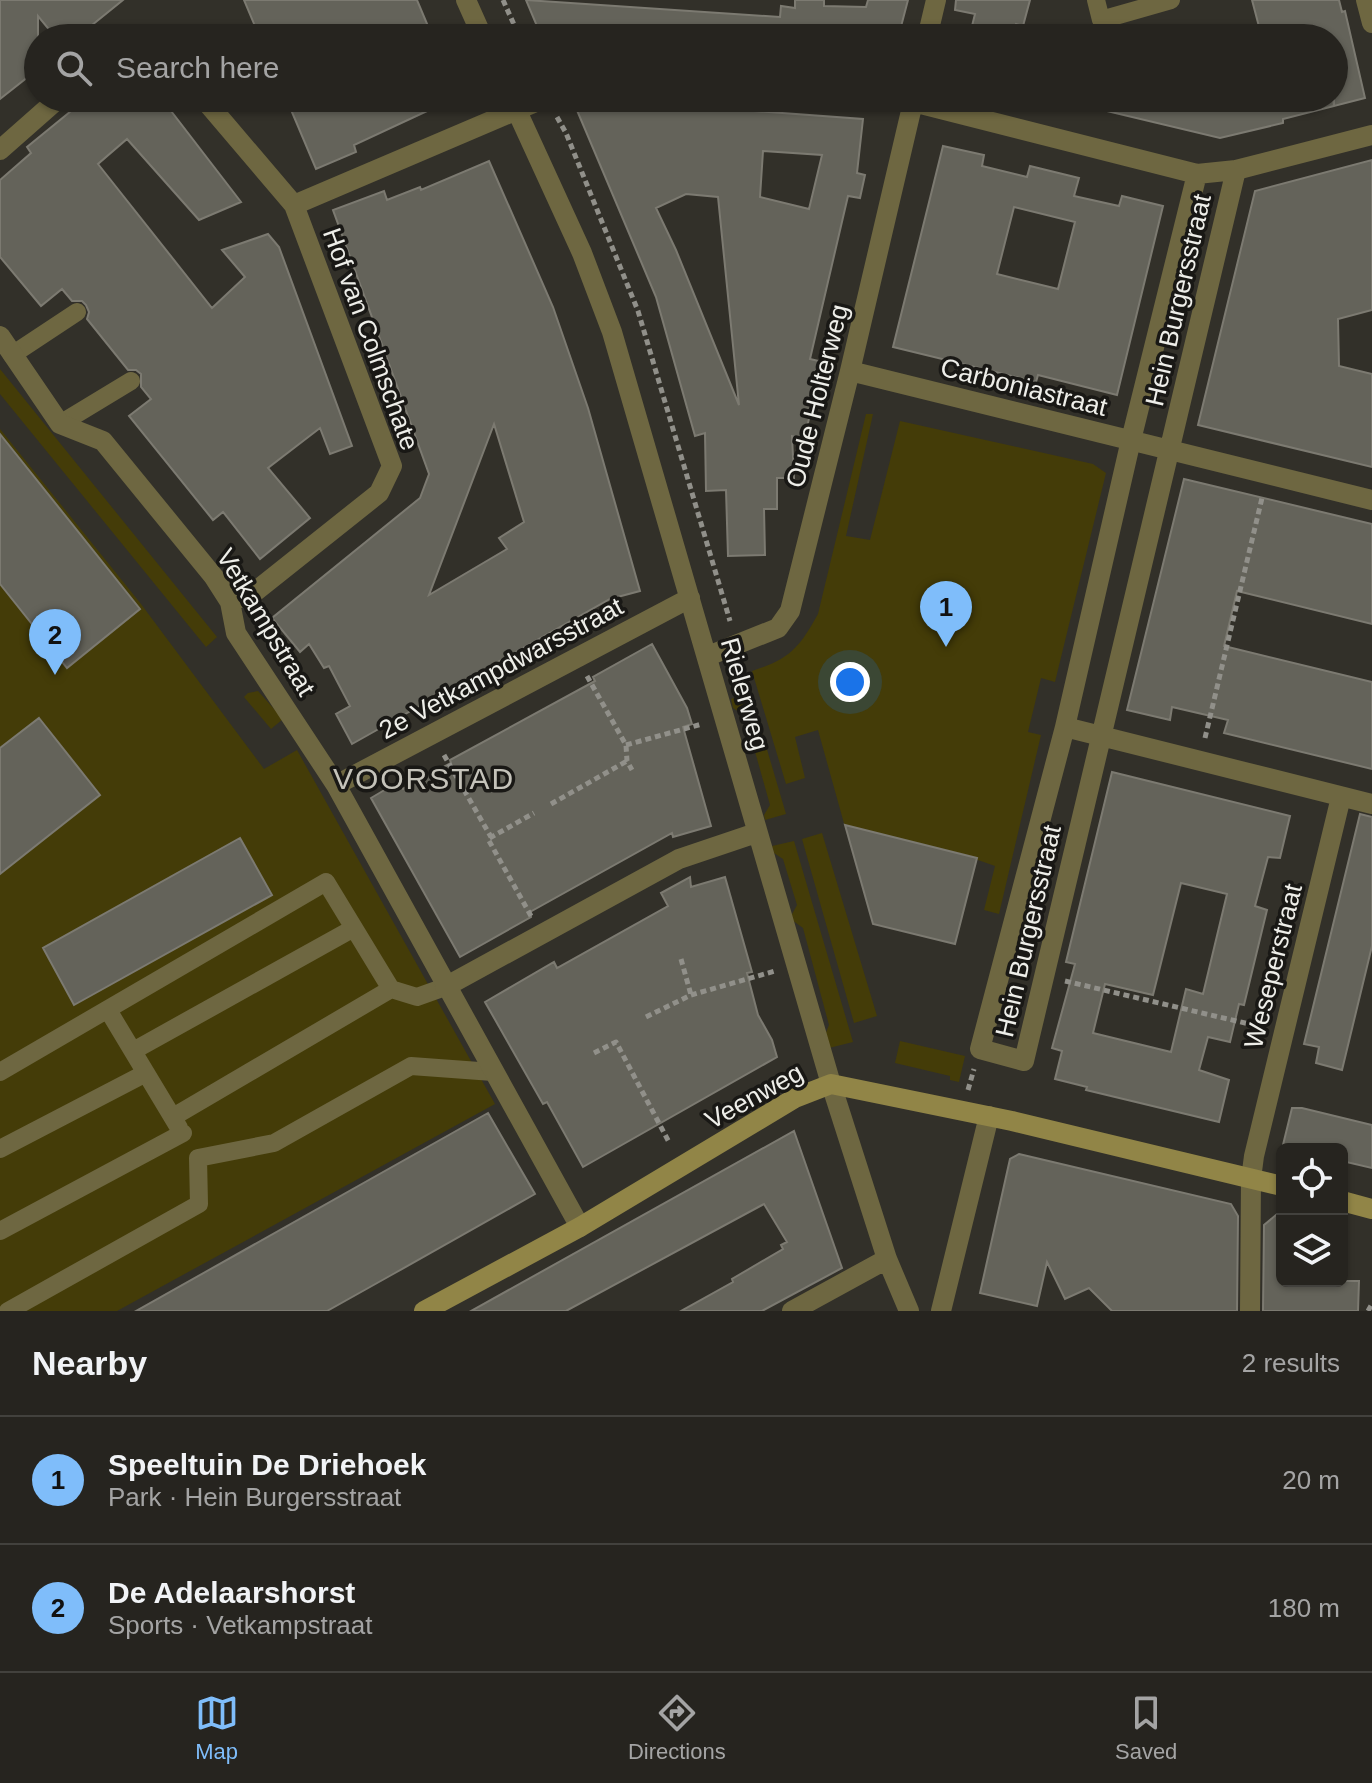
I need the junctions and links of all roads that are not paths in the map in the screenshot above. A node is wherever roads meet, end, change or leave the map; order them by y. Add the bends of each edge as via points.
1 (466, 0) edge
2 (936, 0) edge
3 (1096, 0) edge
4 (1171, 0) edge
5 (1366, 0) edge
6 (1372, 23) edge
7 (477, 24) edge
8 (930, 24) edge
9 (43, 112) edge
10 (215, 112) edge
11 (494, 112) edge
12 (517, 112) edge
13 (911, 112) edge
14 (960, 112) edge
15 (1372, 135) edge
16 (0, 150) edge
17 (1236, 170) junction
18 (1197, 174) junction
19 (294, 205) junction
20 (77, 312) dead end
21 (0, 336) edge
22 (12, 355) junction
23 (850, 371) junction
24 (131, 381) dead end
25 (60, 424) junction
26 (1131, 440) junction
27 (1170, 449) junction
28 (1372, 500) edge
29 (690, 598) junction
30 (230, 602) junction
31 (708, 656) junction
32 (1065, 727) junction
33 (1100, 735) junction
34 (336, 785) junction
35 (1341, 797) junction
36 (1372, 804) edge
37 (756, 833) junction
38 (354, 928) junction
39 (445, 987) junction
40 (391, 989) junction
41 (108, 1010) junction
42 (133, 1051) junction
43 (0, 1072) edge
44 (493, 1072) junction
45 (146, 1073) junction
46 (831, 1084) junction
47 (989, 1116) junction
48 (178, 1125) junction
49 (0, 1149) edge
50 (198, 1158) junction
51 (1251, 1179) junction
52 (1276, 1185) edge
53 (1348, 1203) edge
54 (1372, 1209) edge
55 (580, 1227) junction
56 (0, 1231) edge
57 (887, 1259) junction
58 (8, 1311) edge
59 (424, 1311) edge
60 (792, 1311) edge
61 (909, 1311) edge
62 (941, 1311) edge
63 (1250, 1311) edge

1 - 7 street
2 - 8 street
3 - 4 lane via 1101,20
5 - 6 street
9 - 16 street
10 - 19 street, Hof van Colmschate
11 - 19 street
12 - 29 street, Rielerweg via 612,332
13 - 23 street, Oude Holterweg
14 - 18 street
15 - 17 street
17 - 18 street
17 - 27 street, Hein Burgersstraat
18 - 26 street, Hein Burgersstraat
19 - 30 street, Hof van Colmschate via 392,466 379,493 256,591
20 - 22 lane
21 - 22 street
22 - 25 street
23 - 26 street, Carboniastraat
23 - 31 street, Oude Holterweg via 790,611 778,628
24 - 25 lane
25 - 30 street, Vetkampstraat via 103,441
26 - 27 street, Carboniastraat
26 - 32 street, Hein Burgersstraat
27 - 28 street, Carboniastraat
27 - 33 street, Hein Burgersstraat
29 - 31 street, Rielerweg
29 - 34 street, 2e Vetkampdwarsstraat
30 - 34 street, Vetkampstraat via 236,633
31 - 37 street, Rielerweg
32 - 33 street
32 - 33 street, Hein Burgersstraat via 980,1049 1024,1061
33 - 35 street
34 - 39 street, Vetkampstraat
35 - 36 street
35 - 51 street, Weseperstraat
37 - 39 street via 679,859
37 - 46 street, Rielerweg
38 - 40 lane
38 - 41 lane via 326,882
38 - 42 lane
39 - 40 lane via 417,997
39 - 44 street, Vetkampstraat
40 - 48 lane
41 - 42 lane
41 - 43 lane
42 - 45 lane
44 - 50 lane via 411,1066 274,1143
44 - 55 street, Vetkampstraat
45 - 48 lane
45 - 49 lane
46 - 47 street, Veenweg
46 - 55 street, Veenweg via 795,1098
46 - 57 street, Rielerweg
47 - 51 street, Veenweg
47 - 62 street
48 - 50 lane
48 - 56 lane
50 - 58 lane via 199,1204
51 - 52 street, Veenweg
51 - 63 street, Weseperstraat
53 - 54 street
55 - 59 street, Veenweg
57 - 60 street
57 - 61 street, Rielerweg

